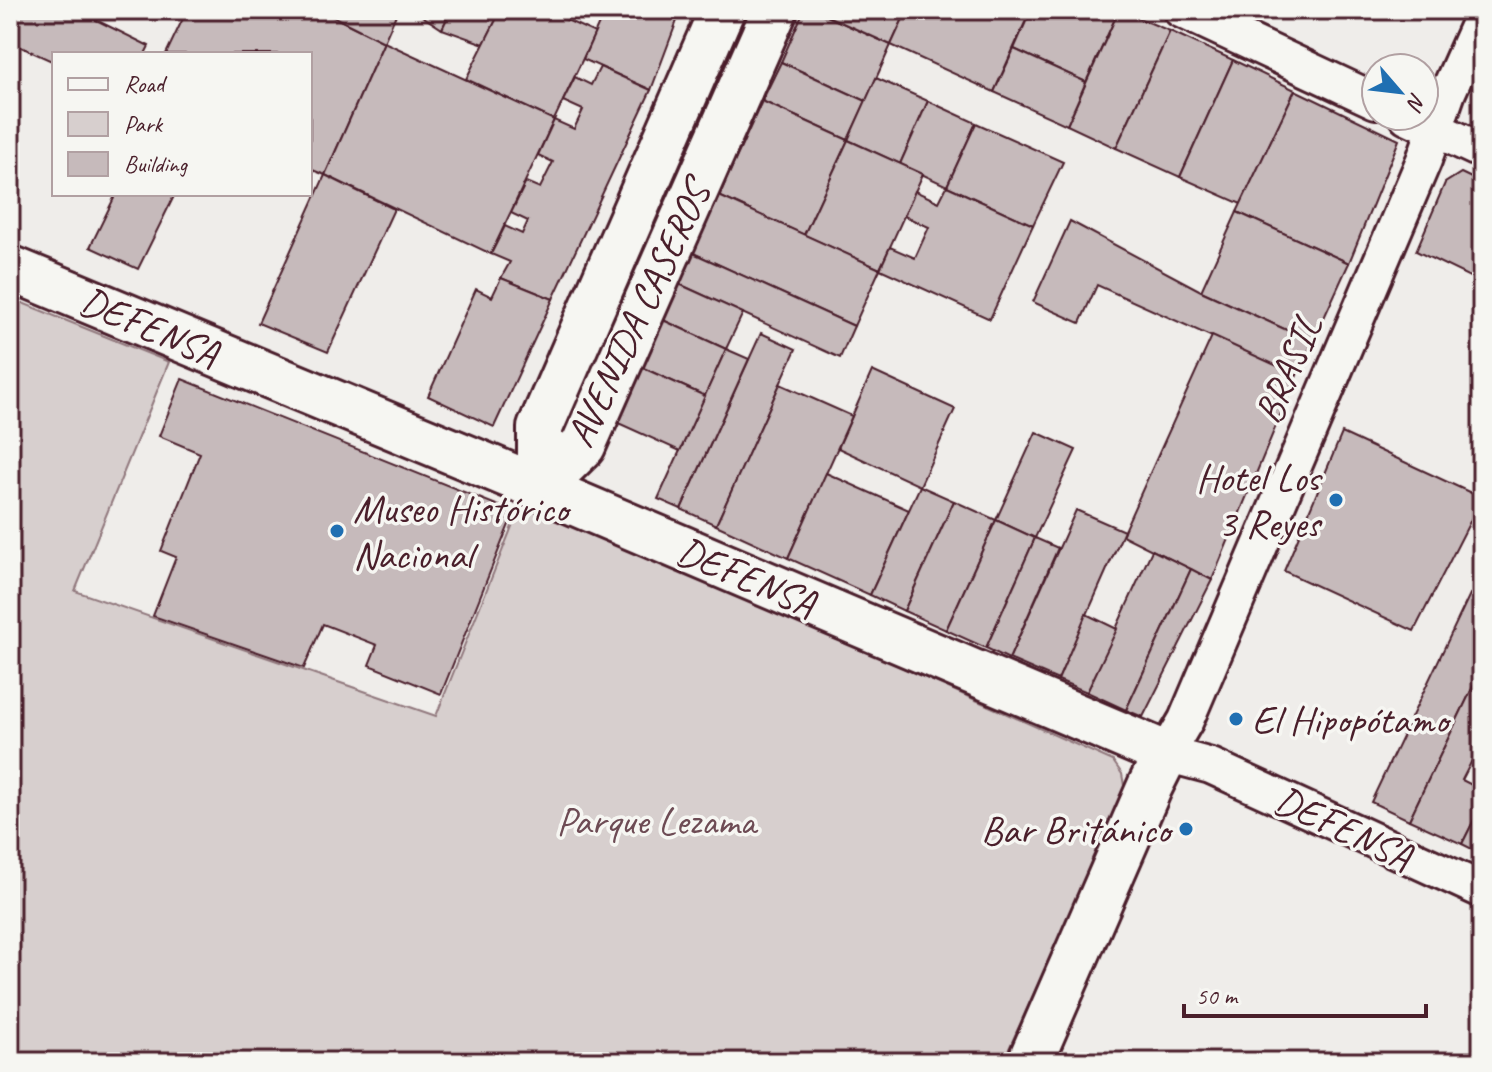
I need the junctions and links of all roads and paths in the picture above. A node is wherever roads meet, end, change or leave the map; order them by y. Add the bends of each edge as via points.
1 (722, 10) edge
2 (775, 10) edge
3 (1181, 10) edge
4 (1482, 16) edge
5 (1360, 94) edge
6 (1440, 101) edge
7 (1440, 131) edge
8 (1417, 132) edge
9 (1482, 151) edge
10 (10, 268) edge
11 (540, 488) junction
12 (1166, 754) junction
13 (1482, 890) edge
14 (1030, 1062) edge

1 - 11 main road, AVENIDA CASEROS via 540,428
2 - 11 main road, AVENIDA CASEROS via 583,446
3 - 5 street
4 - 6 street, BRASIL
7 - 9 street
8 - 12 street, BRASIL via 1186,720
10 - 11 main road, DEFENSA
11 - 12 main road, DEFENSA
12 - 13 street, DEFENSA via 1211,766
12 - 14 main road

